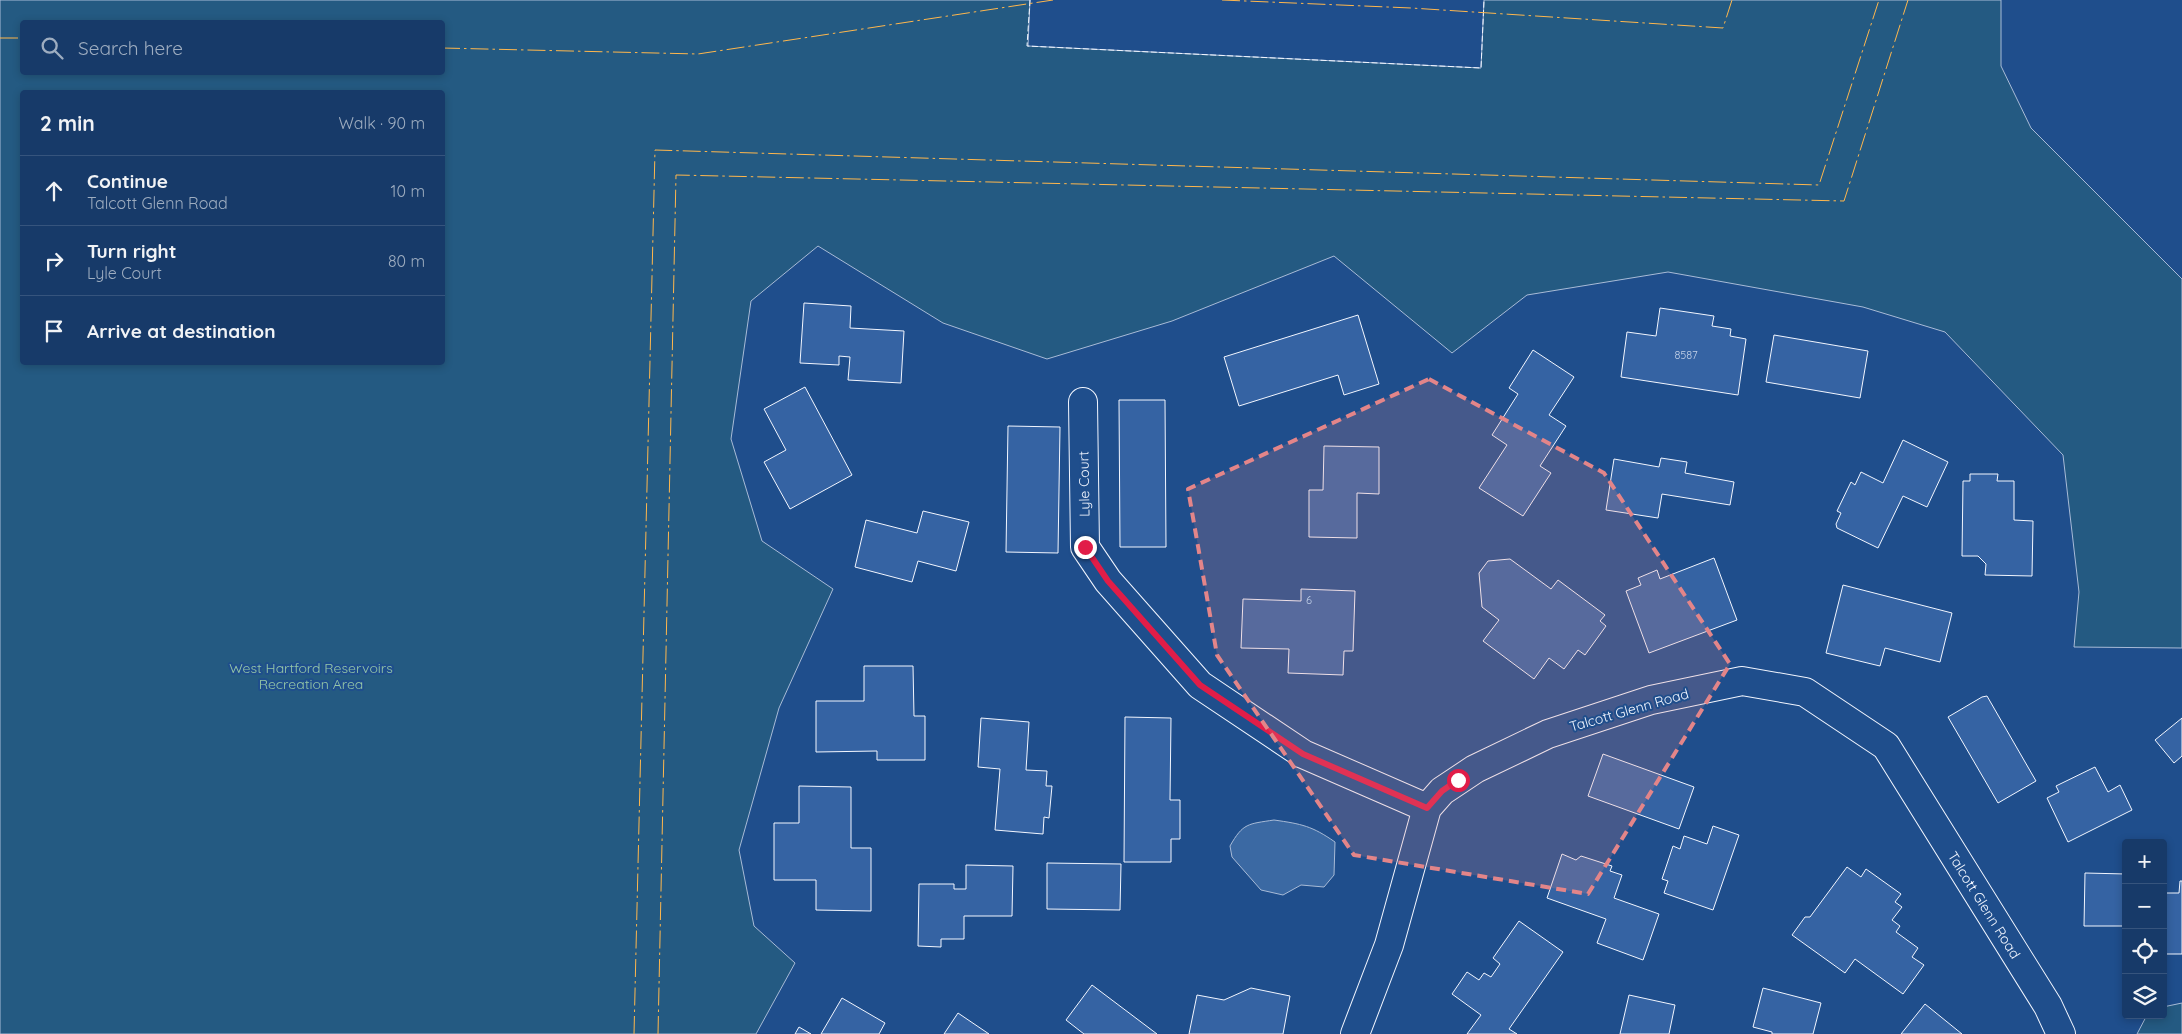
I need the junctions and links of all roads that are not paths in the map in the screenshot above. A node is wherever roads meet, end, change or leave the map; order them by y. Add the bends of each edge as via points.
1 (1083, 402) dead end
2 (1427, 808) junction
3 (1355, 1034) edge
4 (2060, 1034) edge

1 - 2 street, Lyle Court via 1085,547 1108,581 1200,685 1303,754
2 - 3 street, Talcott Glenn Road via 1389,945
2 - 4 street, Talcott Glenn Road via 1442,791 1475,768 1548,734 1651,700 1742,681 1806,692 1886,746 2048,1006

